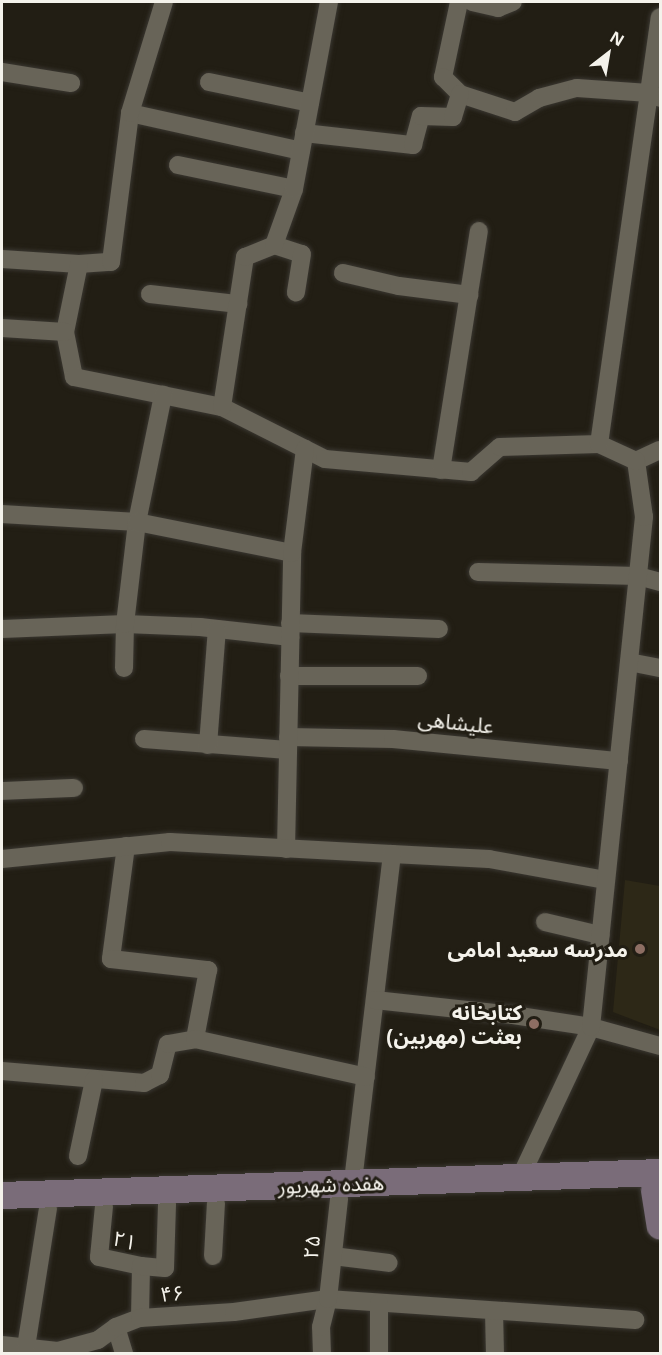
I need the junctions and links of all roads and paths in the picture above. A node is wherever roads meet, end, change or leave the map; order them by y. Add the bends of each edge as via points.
1 (165, 2) edge
2 (329, 2) edge
3 (459, 2) edge
4 (472, 2) edge
5 (513, 2) edge
6 (660, 17) edge
7 (2, 72) edge
8 (209, 82) dead end
9 (71, 83) dead end
10 (460, 94) junction
11 (655, 96) edge
12 (310, 103) junction
13 (130, 113) junction
14 (303, 142) junction
15 (178, 165) dead end
16 (294, 189) junction
17 (480, 231) dead end
18 (274, 245) junction
19 (2, 259) edge
20 (79, 264) junction
21 (343, 273) dead end
22 (296, 292) dead end
23 (150, 294) dead end
24 (469, 295) junction
25 (238, 304) junction
26 (2, 328) edge
27 (64, 332) junction
28 (163, 395) junction
29 (222, 407) junction
30 (598, 444) junction
31 (305, 449) junction
32 (660, 450) edge
33 (636, 461) junction
34 (441, 470) junction
35 (2, 514) edge
36 (652, 517) edge
37 (137, 522) junction
38 (292, 553) junction
39 (478, 572) dead end
40 (638, 576) junction
41 (660, 582) edge
42 (125, 624) junction
43 (2, 629) edge
44 (217, 629) junction
45 (439, 629) dead end
46 (290, 630) junction
47 (629, 662) junction
48 (124, 668) dead end
49 (660, 668) edge
50 (289, 676) junction
51 (418, 676) dead end
52 (144, 739) dead end
53 (288, 743) junction
54 (208, 745) junction
55 (618, 761) junction
56 (74, 788) dead end
57 (2, 791) edge
58 (126, 846) junction
59 (286, 849) junction
60 (392, 854) junction
61 (2, 859) edge
62 (606, 880) junction
63 (544, 922) dead end
64 (600, 935) junction
65 (375, 1000) junction
66 (591, 1027) junction
67 (195, 1038) junction
68 (660, 1046) edge
69 (2, 1071) edge
70 (366, 1077) junction
71 (94, 1080) junction
72 (78, 1156) dead end
73 (520, 1178) junction
74 (658, 1184) edge
75 (346, 1191) junction
76 (2, 1195) edge
77 (216, 1203) junction
78 (167, 1204) junction
79 (104, 1206) junction
80 (48, 1208) junction
81 (2, 1209) edge
82 (660, 1226) edge
83 (213, 1256) dead end
84 (333, 1256) junction
85 (389, 1263) dead end
86 (141, 1266) junction
87 (328, 1299) junction
88 (379, 1303) junction
89 (494, 1311) junction
90 (140, 1318) junction
91 (635, 1320) dead end
92 (116, 1327) junction
93 (2, 1345) edge
94 (26, 1347) junction
95 (124, 1353) edge
96 (322, 1353) edge
97 (379, 1353) edge
98 (495, 1353) edge

1 - 13 street
2 - 12 street
3 - 10 street via 443,77
4 - 5 street via 498,8
6 - 11 street
7 - 9 street
8 - 12 street
10 - 11 street via 515,112 539,98 577,88
10 - 14 street via 453,117 421,116 413,146
11 - 30 street
12 - 14 street
13 - 14 street
13 - 20 street via 111,262
14 - 16 street
15 - 16 street
16 - 18 street
17 - 24 street
18 - 22 street via 302,254
18 - 25 street via 245,256
19 - 20 street
20 - 27 street
21 - 24 street via 399,286
23 - 25 street
24 - 34 street
25 - 29 street
26 - 27 street
27 - 28 street via 74,377
28 - 29 street
28 - 37 street
29 - 31 street
30 - 33 street
30 - 34 street via 500,447 471,472
31 - 34 street via 325,459
31 - 38 street
32 - 33 street
33 - 36 street
35 - 37 street
36 - 40 street
37 - 38 street
37 - 42 street
38 - 46 street
39 - 40 street
40 - 41 street
40 - 47 street
42 - 43 street
42 - 44 street
42 - 48 street
44 - 46 street
44 - 54 street
45 - 46 street
46 - 50 street
47 - 49 street
47 - 55 street
50 - 51 street
50 - 53 street
52 - 54 street, علیشاهی
53 - 54 street, علیشاهی
53 - 55 street, علیشاهی via 393,739
53 - 59 street
55 - 62 street
56 - 57 street
58 - 59 street via 170,842
58 - 61 street
58 - 67 street via 111,959 208,970
59 - 60 street
60 - 62 street via 489,859
60 - 65 street, ۲۵
62 - 64 street
63 - 64 street
64 - 66 street
65 - 66 street
65 - 70 street, ۲۵
66 - 68 street
66 - 73 street
67 - 70 street
67 - 71 street via 168,1044 160,1075 144,1083
69 - 71 street
70 - 75 street, ۲۵
71 - 72 street
73 - 74 main road, هفده شهریور
73 - 75 main road, هفده شهریور
74 - 75 main road, هفده شهریور
74 - 82 main road
75 - 76 main road, هفده شهریور
75 - 77 main road, هفده شهریور
75 - 84 street, ۲۵
77 - 78 main road, هفده شهریور
77 - 83 street
78 - 79 main road, هفده شهریور
78 - 86 street via 165,1268
79 - 80 main road, هفده شهریور
79 - 86 street, ۲۱ via 99,1257
80 - 81 main road, هفده شهریور
80 - 94 street
84 - 85 street
84 - 87 street, ۲۵
86 - 90 street, ۲۱
87 - 88 street, ۴۶
87 - 90 street, ۴۶ via 234,1312
87 - 96 street, ۲۵ via 321,1327
88 - 89 street, ۴۶
88 - 97 street
89 - 91 street, ۴۶
89 - 98 street
90 - 92 street, ۴۶
92 - 94 street, ۴۶ via 98,1340 58,1351
92 - 95 street
93 - 94 street, ۴۶

